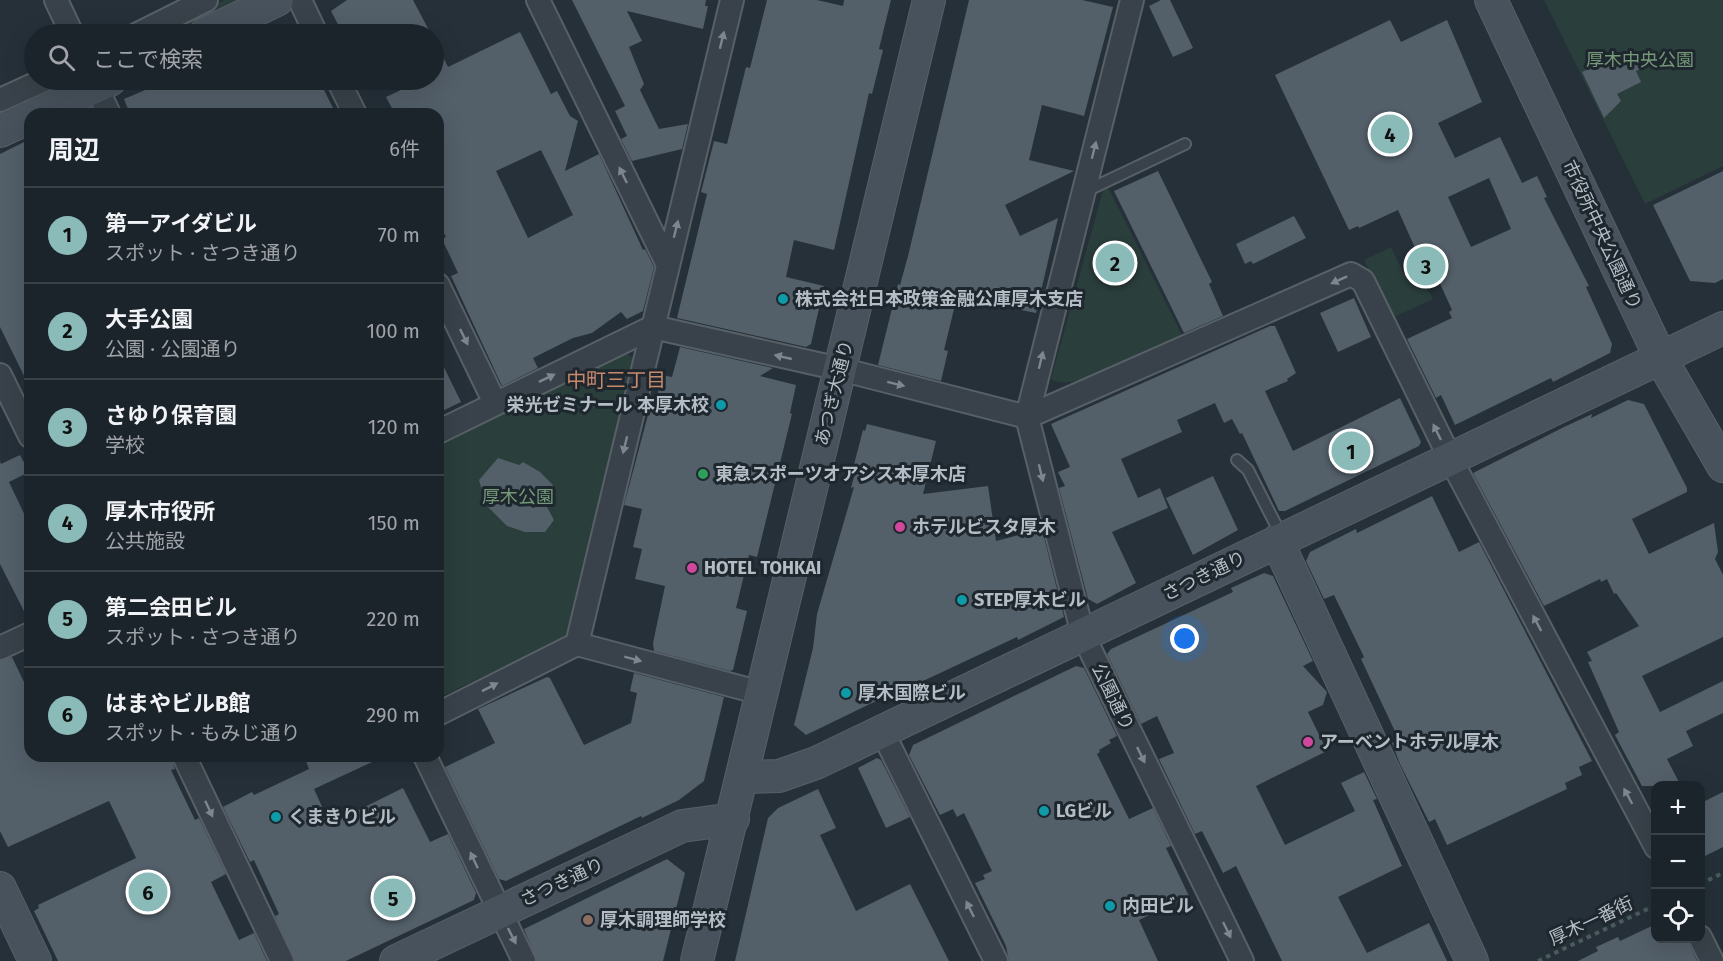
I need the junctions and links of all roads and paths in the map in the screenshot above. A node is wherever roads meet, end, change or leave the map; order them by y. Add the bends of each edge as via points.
1 (56, 0) edge
2 (207, 0) edge
3 (277, 0) edge
4 (300, 0) edge
5 (538, 0) edge
6 (732, 0) edge
7 (929, 0) edge
8 (1132, 0) edge
9 (1491, 0) edge
10 (67, 24) edge
11 (158, 24) edge
12 (226, 24) edge
13 (311, 24) edge
14 (24, 89) edge
15 (84, 90) edge
16 (102, 90) edge
17 (343, 90) edge
18 (0, 100) edge
19 (48, 108) edge
20 (107, 108) edge
21 (352, 108) edge
22 (24, 120) edge
23 (0, 130) edge
24 (1185, 144) dead end
25 (1083, 192) junction
26 (668, 265) junction
27 (444, 297) edge
28 (653, 327) junction
29 (1723, 328) edge
30 (1661, 358) junction
31 (840, 369) junction
32 (0, 375) edge
33 (495, 403) junction
34 (1027, 417) junction
35 (24, 424) edge
36 (444, 429) edge
37 (1450, 459) junction
38 (1237, 460) dead end
39 (1723, 466) edge
40 (1280, 540) junction
41 (1083, 635) junction
42 (24, 637) edge
43 (577, 644) junction
44 (0, 648) edge
45 (761, 693) junction
46 (444, 711) edge
47 (882, 732) junction
48 (187, 762) edge
49 (428, 762) edge
50 (744, 777) junction
51 (733, 819) junction
52 (1651, 838) edge
53 (1723, 873) edge
54 (1705, 882) edge
55 (0, 888) edge
56 (1651, 907) edge
57 (499, 912) junction
58 (1704, 943) edge
59 (35, 961) edge
60 (282, 961) edge
61 (396, 961) edge
62 (524, 961) edge
63 (697, 961) edge
64 (996, 961) edge
65 (1242, 961) edge
66 (1472, 961) edge
67 (1538, 961) edge
68 (1712, 961) edge

1 - 10 street
2 - 11 street
3 - 12 street
4 - 13 street
26 -> 5 street
26 -> 6 street
7 - 31 street, あつぎ大通り
25 -> 8 street
9 - 30 street, 市役所中央公園通り
14 - 18 street
15 - 19 street
16 - 20 street
17 - 21 street
22 - 23 street
24 - 25 lane
34 -> 25 street
26 - 28 street
27 -> 33 street
31 -> 28 street
33 -> 28 street
28 -> 43 street
29 - 30 street, さつき通り
30 - 37 street, さつき通り
30 - 39 street, 市役所中央公園通り
31 -> 34 street
31 - 45 street, あつぎ大通り
32 - 35 street
33 - 36 street
37 -> 34 street via 1363,281 1351,274
34 -> 41 street, 公園通り
37 - 40 street, さつき通り
52 -> 37 street
38 - 40 lane via 1248,470
40 - 41 street, さつき通り
40 - 66 street
41 - 47 street, さつき通り
41 -> 65 street, 公園通り
42 - 44 street
43 -> 45 street
46 -> 43 street
45 - 50 street, あつぎ大通り
47 - 50 street, さつき通り via 798,771
64 -> 47 street
48 -> 60 street
57 -> 49 street
50 - 51 street, あつぎ大通り
51 - 57 street, さつき通り via 682,826
51 - 63 street, あつぎ大通り
53 - 54 path
55 - 59 street
56 - 67 path, 厚木一番街
57 - 61 street, さつき通り
57 -> 62 street
58 - 68 street

